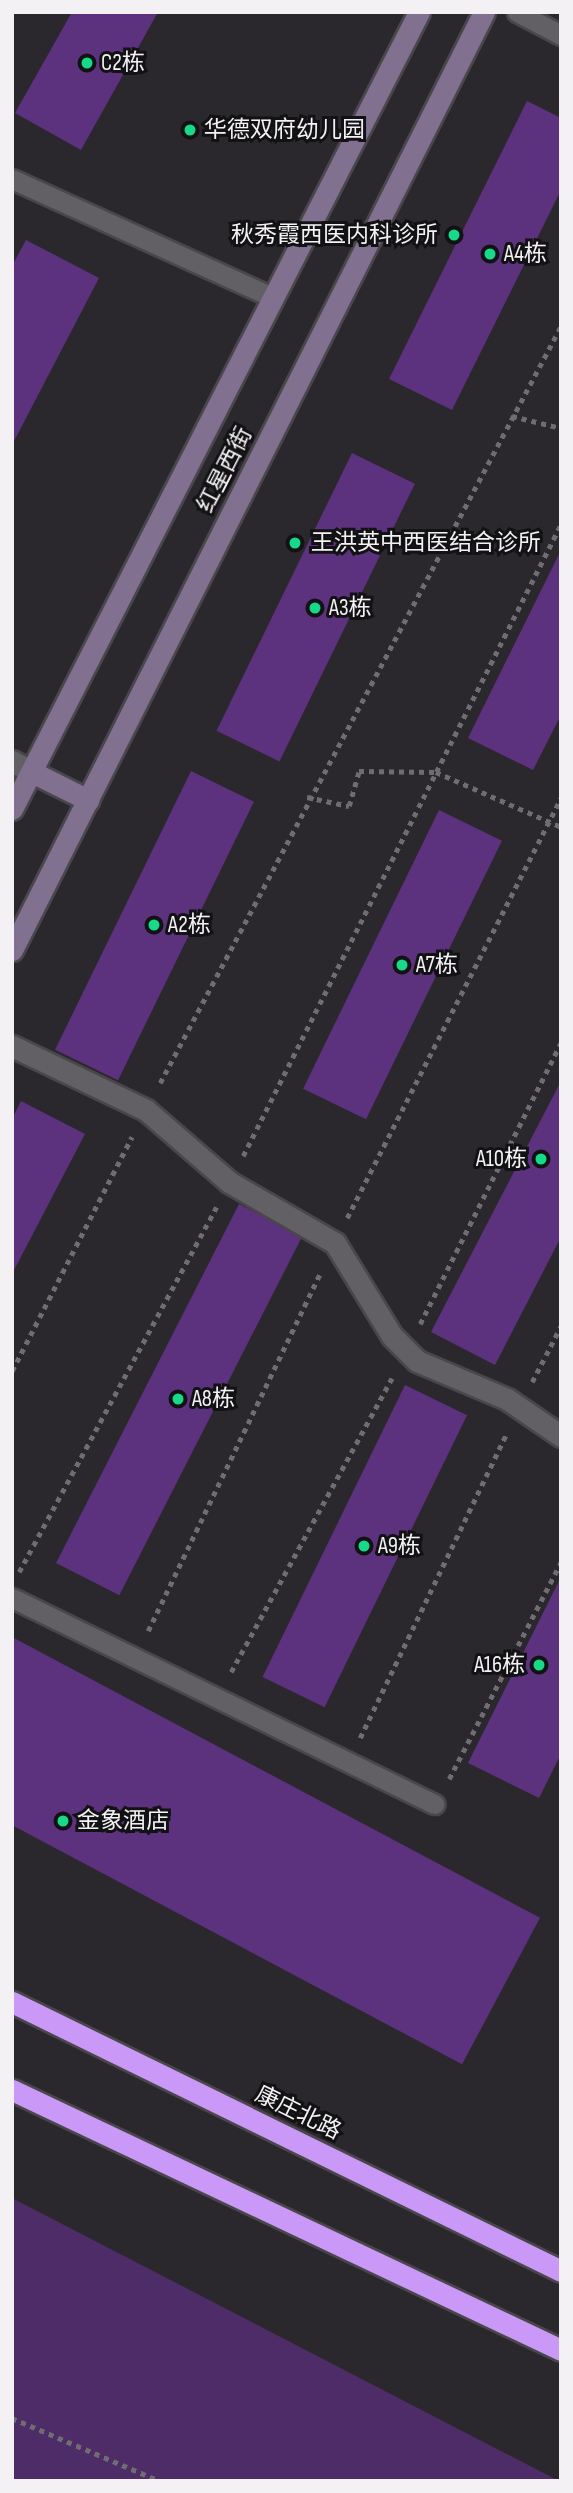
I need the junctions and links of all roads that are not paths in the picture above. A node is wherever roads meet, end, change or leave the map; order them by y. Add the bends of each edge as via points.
1 (419, 12) edge
2 (484, 12) edge
3 (517, 12) edge
4 (561, 34) edge
5 (12, 179) edge
6 (272, 297) junction
7 (12, 761) edge
8 (32, 772) junction
9 (88, 800) junction
10 (12, 809) edge
11 (12, 950) edge
12 (12, 1046) edge
13 (561, 1436) edge
14 (12, 1598) edge
15 (435, 1804) road end
16 (12, 2002) edge
17 (12, 2090) edge
18 (561, 2271) edge
19 (561, 2350) edge

1 - 6 main road, 红星西街
2 - 9 main road, 红星西街
3 - 4 lane
5 - 6 lane
6 - 8 main road, 红星西街
7 - 8 street
8 - 9 main road
8 - 10 main road, 红星西街
9 - 11 main road, 红星西街
12 - 13 street via 146,1110 229,1182 335,1243 392,1336 417,1361 519,1407
14 - 15 lane
16 - 18 highway, 康庄北路
17 - 19 highway

